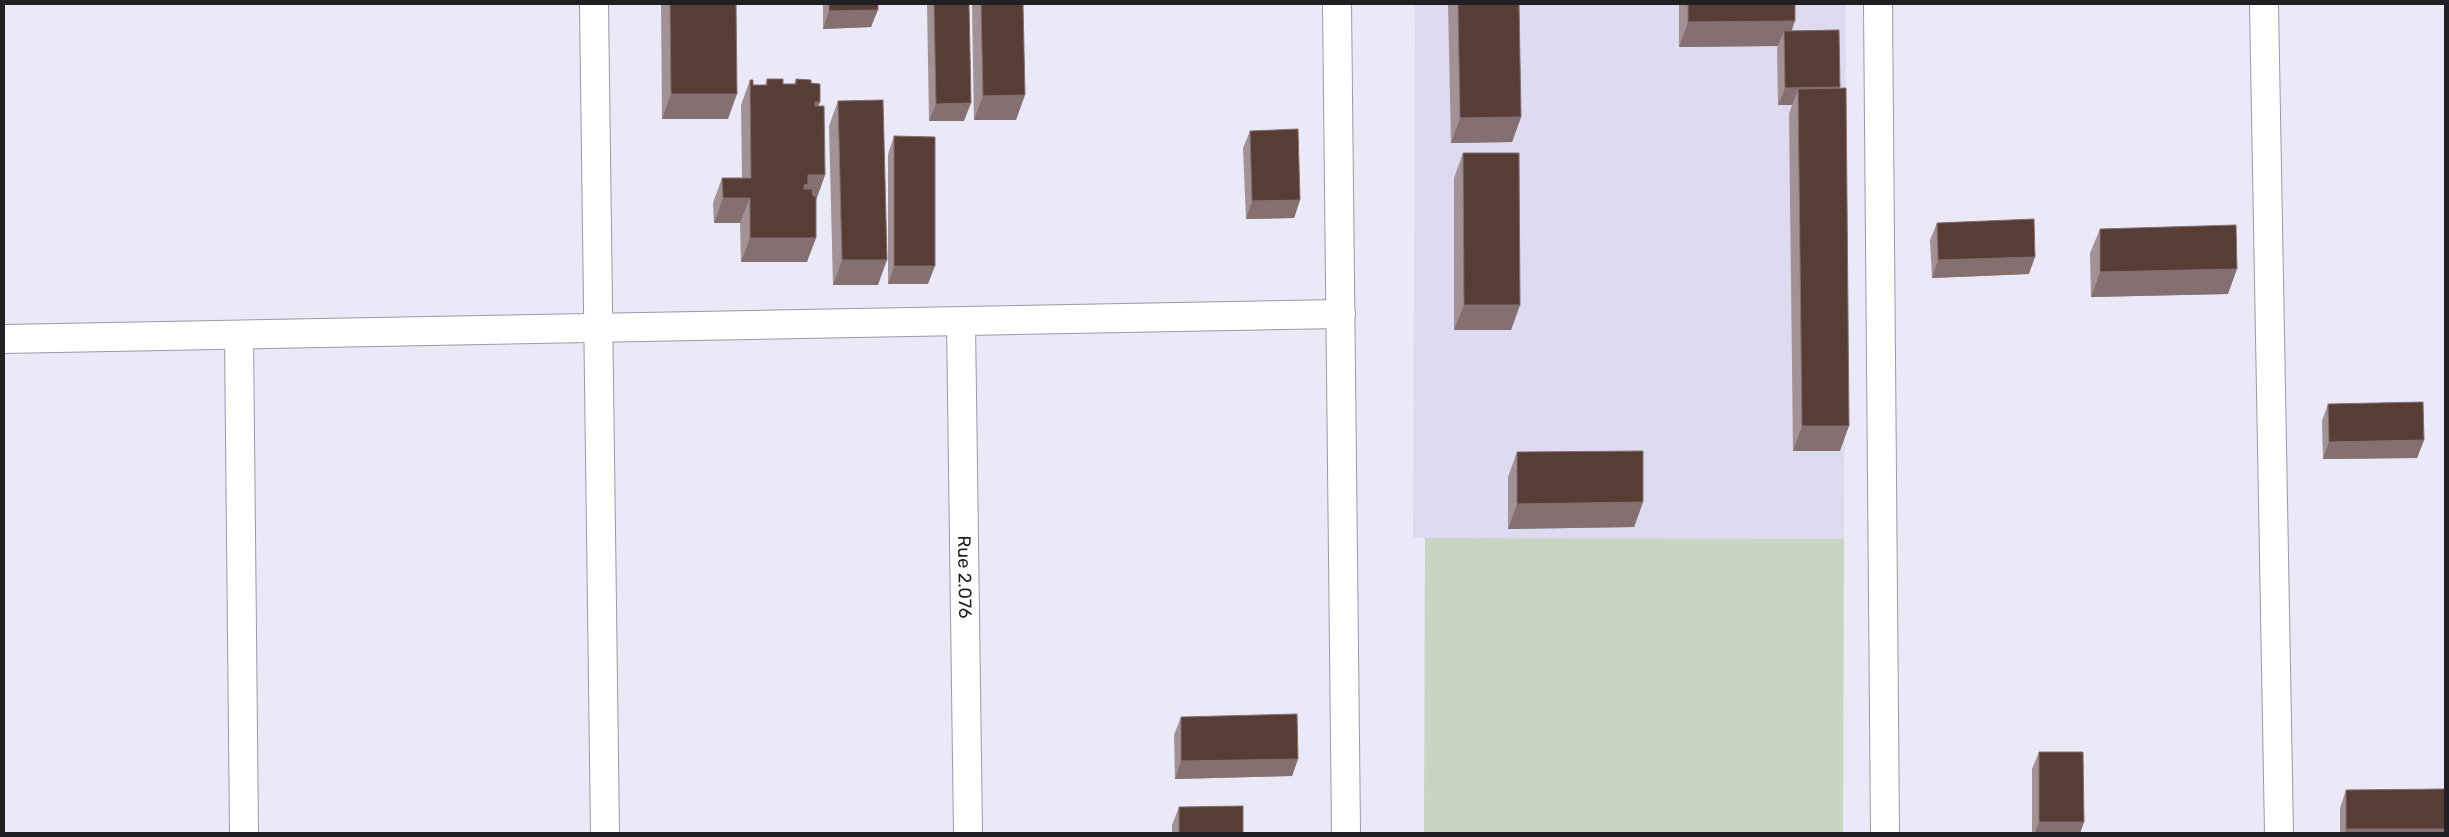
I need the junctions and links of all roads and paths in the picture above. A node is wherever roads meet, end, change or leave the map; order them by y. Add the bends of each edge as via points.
1 (594, 4) edge
2 (1337, 4) edge
3 (1878, 4) edge
4 (2264, 4) edge
5 (1341, 314) junction
6 (961, 322) junction
7 (599, 328) junction
8 (240, 335) junction
9 (4, 339) edge
10 (244, 833) edge
11 (605, 833) edge
12 (968, 833) edge
13 (1346, 833) edge
14 (1886, 833) edge
15 (2279, 833) edge

1 - 7 street
2 - 5 street
3 - 14 street
4 - 15 street
5 - 6 street
5 - 13 street
6 - 7 street
6 - 12 street, Rue 2.076
7 - 8 street
7 - 11 street
8 - 9 street
8 - 10 street

